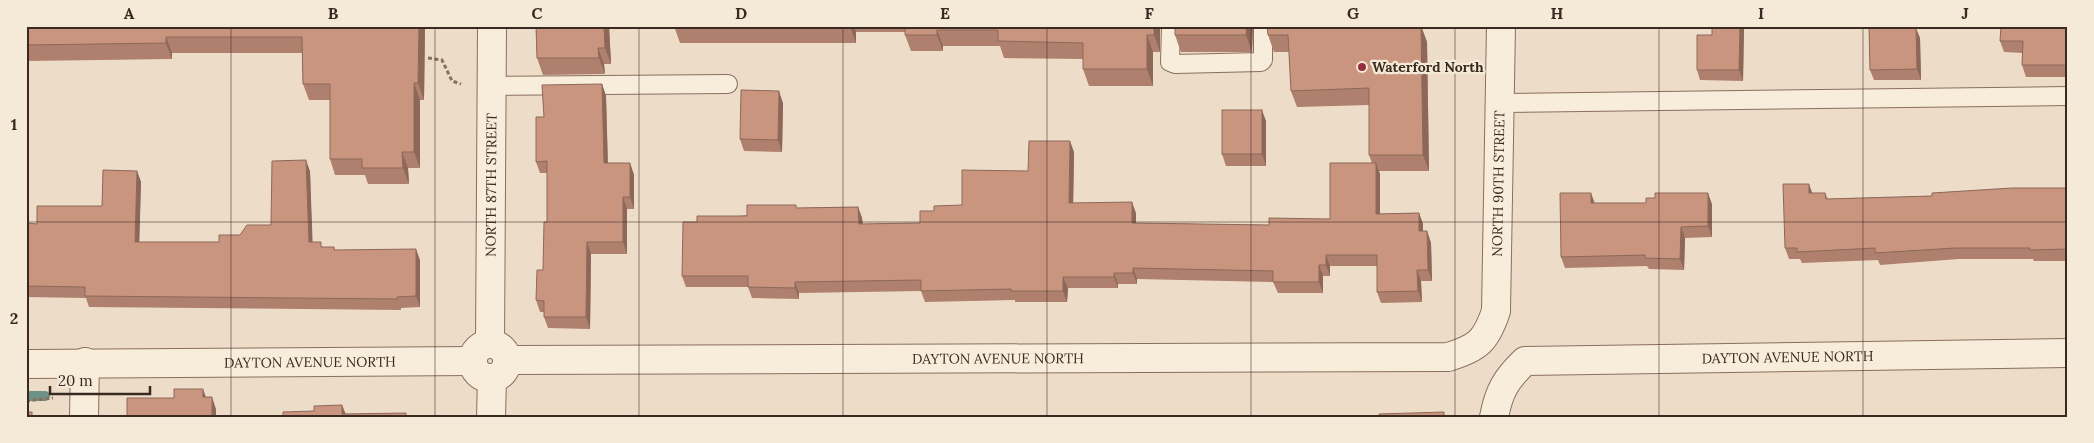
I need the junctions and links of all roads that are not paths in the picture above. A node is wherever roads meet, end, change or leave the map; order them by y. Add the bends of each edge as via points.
1 (492, 26) edge
2 (1171, 26) edge
3 (1263, 26) edge
4 (1501, 26) edge
5 (728, 84) dead end
6 (491, 86) junction
7 (2068, 96) edge
8 (1500, 103) junction
9 (1484, 340) joint
10 (2068, 353) edge
11 (491, 361) junction
12 (84, 362) junction
13 (26, 364) edge
14 (84, 417) edge
15 (491, 417) edge
16 (1494, 417) edge

1 - 6 street, NORTH 87TH STREET
2 - 3 lane via 1170,62 1175,64 1261,62
4 - 8 street, NORTH 90TH STREET
5 - 6 lane
6 - 11 street, NORTH 87TH STREET
7 - 8 lane
8 - 9 street, NORTH 90TH STREET via 1496,311
9 - 11 street, DAYTON AVENUE NORTH via 1469,351 1448,357
10 - 16 street, DAYTON AVENUE NORTH via 1525,361 1512,373 1499,393
11 - 12 street, DAYTON AVENUE NORTH
11 - 15 street, NORTH 87TH STREET
12 - 13 street, DAYTON AVENUE NORTH
12 - 14 street

